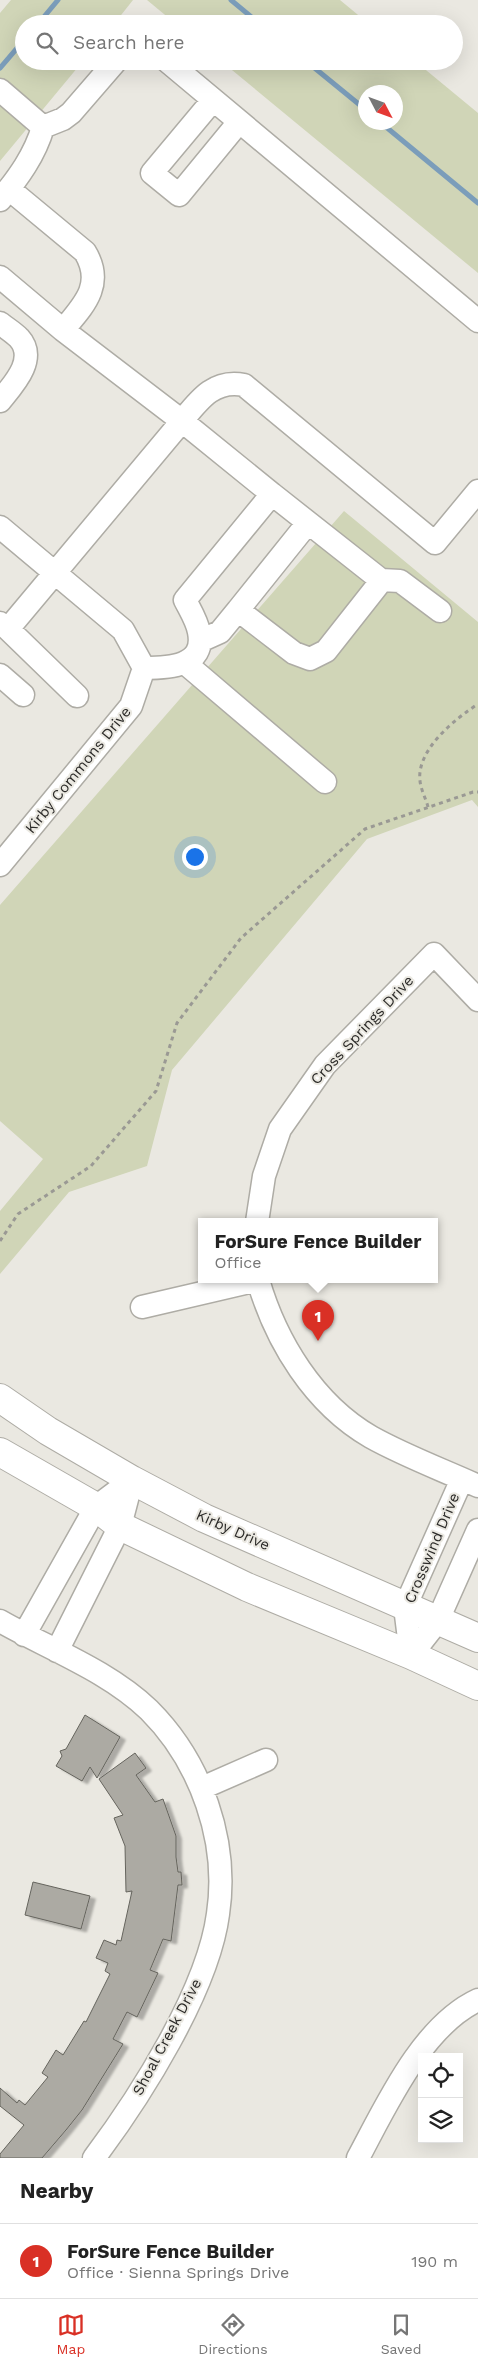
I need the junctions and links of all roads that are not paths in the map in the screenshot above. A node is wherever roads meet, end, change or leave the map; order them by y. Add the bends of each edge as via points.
1 (108, 70) edge
2 (178, 70) edge
3 (0, 90) edge
4 (213, 100) junction
5 (239, 122) junction
6 (43, 127) junction
7 (4, 195) edge
8 (0, 277) edge
9 (478, 321) edge
10 (0, 323) edge
11 (63, 330) junction
12 (0, 400) edge
13 (182, 421) junction
14 (478, 491) edge
15 (272, 494) junction
16 (307, 524) junction
17 (0, 527) edge
18 (55, 573) junction
19 (382, 580) junction
20 (238, 610) junction
21 (440, 611) dead end
22 (4, 626) edge
23 (200, 641) junction
24 (185, 663) junction
25 (144, 668) junction
26 (0, 674) edge
27 (23, 695) dead end
28 (77, 696) dead end
29 (325, 782) dead end
30 (0, 865) edge
31 (478, 1000) edge
32 (258, 1218) edge
33 (245, 1283) edge
34 (259, 1283) edge
35 (142, 1307) dead end
36 (0, 1398) edge
37 (0, 1452) edge
38 (132, 1480) junction
39 (470, 1483) edge
40 (96, 1507) junction
41 (120, 1526) junction
42 (478, 1530) edge
43 (406, 1607) junction
44 (0, 1621) edge
45 (438, 1622) junction
46 (24, 1635) junction
47 (478, 1638) edge
48 (57, 1651) junction
49 (411, 1655) junction
50 (478, 1686) edge
51 (266, 1760) dead end
52 (202, 1788) junction
53 (478, 2000) edge
54 (94, 2158) edge
55 (358, 2158) edge

1 - 6 street via 72,113
2 - 4 street
3 - 6 street
4 - 5 street
4 - 5 street via 152,173 179,195
5 - 9 street
6 - 7 street via 31,157
7 - 11 street via 85,252 91,263 92,289 86,303
8 - 11 street
10 - 12 street via 20,339 26,354 25,366 18,379
11 - 13 street
13 - 14 street via 203,396 217,386 244,385 435,543
13 - 15 street
13 - 18 street
15 - 16 street
15 - 23 street via 185,600 199,630
16 - 19 street
16 - 20 street
17 - 18 street
18 - 22 street
18 - 25 street via 122,630
19 - 20 street via 326,651 310,660 294,654
19 - 21 street via 400,581
20 - 23 street via 220,632
22 - 28 street
23 - 24 street via 195,653
24 - 25 street via 174,667
24 - 29 street
25 - 30 street, Kirby Commons Drive via 131,706
26 - 27 street
31 - 32 street, Cross Springs Drive via 434,954 326,1065 280,1129 264,1176
33 - 35 street
34 - 39 street via 279,1336 296,1364 340,1414 370,1436
36 - 38 main road, Kirby Drive via 48,1431
37 - 40 main road
38 - 40 street
38 - 41 street
38 - 43 main road, Kirby Drive via 204,1518
39 - 43 street, Crosswind Drive
40 - 41 main road
40 - 46 street
41 - 48 street
41 - 49 main road via 247,1587
42 - 45 street
43 - 45 main road, Kirby Drive
43 - 49 street, Crosswind Drive
44 - 46 street, Shoal Creek Drive
45 - 47 main road, Kirby Drive
45 - 49 street
46 - 48 street, Shoal Creek Drive
48 - 52 street, Shoal Creek Drive via 110,1681 149,1711 176,1743
49 - 50 main road
51 - 52 street
52 - 54 street, Shoal Creek Drive via 216,1836 220,1874 219,1913 209,1953 194,1993 172,2035 142,2087
53 - 55 street via 463,2007 441,2028 405,2072

